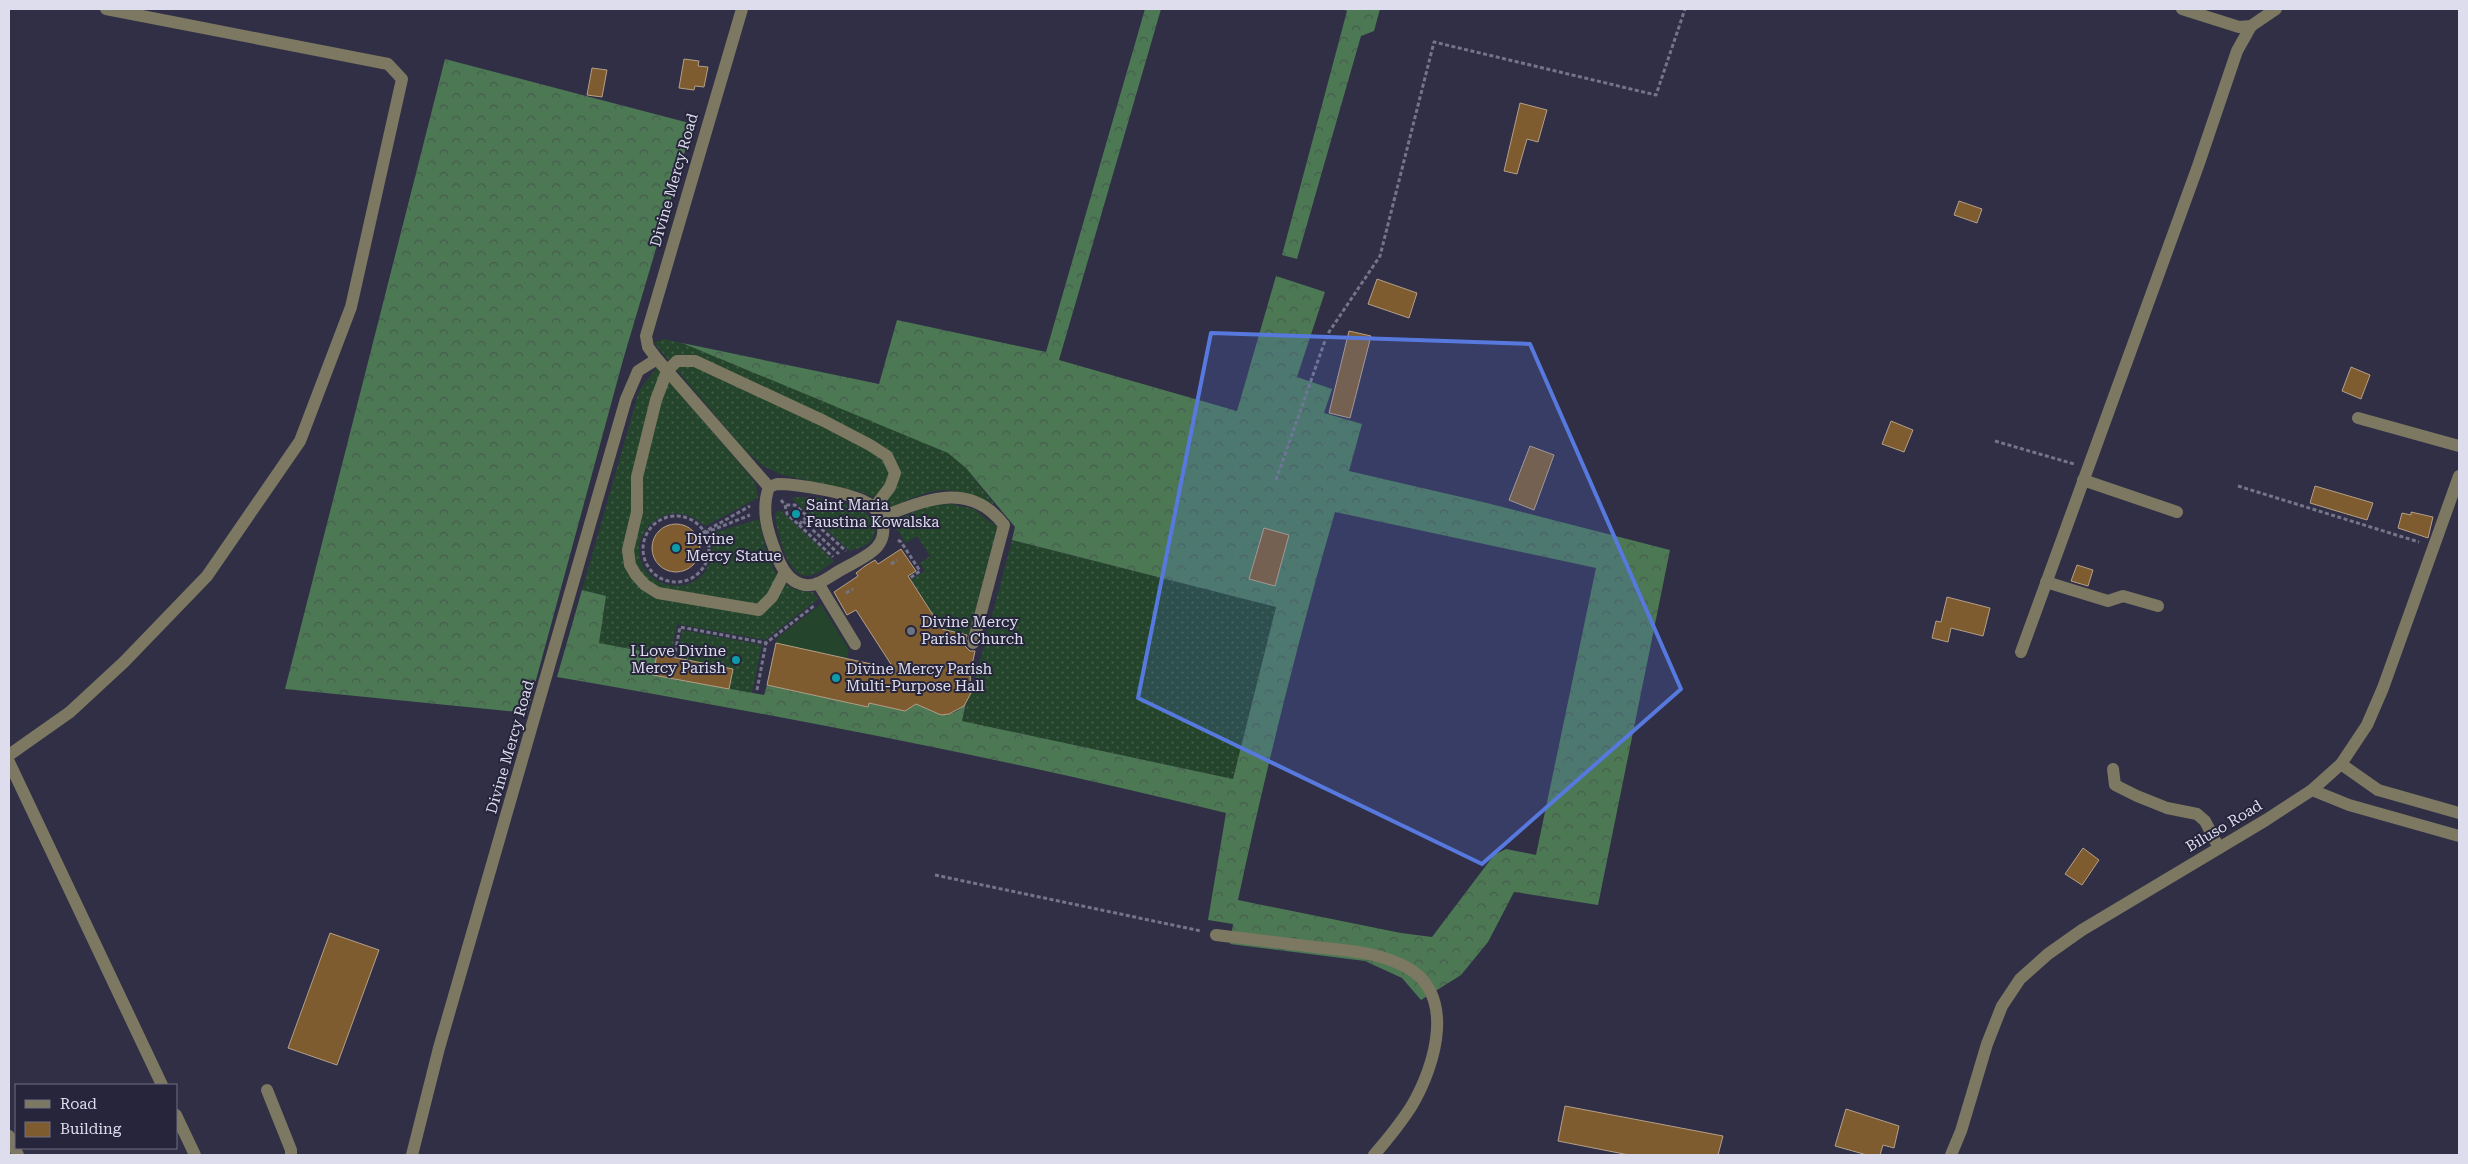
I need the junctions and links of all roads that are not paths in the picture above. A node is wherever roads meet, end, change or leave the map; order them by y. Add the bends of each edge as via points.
1 (106, 9) edge
2 (2182, 9) edge
3 (2276, 9) edge
4 (741, 10) edge
5 (2251, 26) junction
6 (657, 359) junction
7 (667, 371) junction
8 (2358, 418) dead end
9 (2459, 446) edge
10 (2083, 480) junction
11 (2458, 480) edge
12 (767, 498) junction
13 (877, 512) junction
14 (2177, 512) dead end
15 (785, 572) junction
16 (2046, 582) junction
17 (818, 583) junction
18 (2158, 606) dead end
19 (973, 643) dead end
20 (855, 644) dead end
21 (2020, 652) dead end
22 (9, 755) edge
23 (9, 762) edge
24 (2341, 764) junction
25 (2113, 769) dead end
26 (2312, 790) junction
27 (2459, 813) edge
28 (2459, 836) edge
29 (2219, 848) junction
30 (1216, 934) road end
31 (162, 1084) edge
32 (267, 1090) dead end
33 (178, 1119) edge
34 (9, 1136) edge
35 (15, 1149) edge
36 (195, 1155) edge
37 (291, 1155) edge
38 (412, 1155) edge
39 (1374, 1155) edge
40 (1951, 1155) edge

1 - 22 street via 388,64 402,80 351,307 300,441 207,576 124,662 70,712
2 - 5 street via 2239,27
3 - 5 street
4 - 6 street, Divine Mercy Road via 646,336 648,347
5 - 10 street via 2237,50
6 - 7 street, Divine Mercy Road
6 - 38 street, Divine Mercy Road via 638,371 626,399 439,1048
7 - 12 street, Divine Mercy Road
7 - 13 street via 677,361 695,361 870,445 886,456 895,473
7 - 15 street via 656,400 636,482 637,512 628,550 630,565 645,585 669,596 701,598 760,610 772,597
8 - 9 street
10 - 14 street
10 - 16 street
11 - 24 street, Biluso Road via 2383,688 2367,725
12 - 13 street via 786,484 841,494 862,501
12 - 15 street via 772,545
13 - 17 street via 883,534 880,544
13 - 19 street via 953,496 978,503 1004,525
15 - 17 street via 802,585
16 - 18 street via 2108,601 2123,596
16 - 21 street
17 - 20 street
23 - 31 street
24 - 26 street, Biluso Road
24 - 27 street via 2378,790
25 - 29 street via 2115,784 2137,796 2167,808 2197,814 2205,821
26 - 28 street via 2349,805
26 - 29 street, Biluso Road
29 - 40 street, Biluso Road via 2082,930 2020,979 1999,1014 1987,1044
30 - 39 street via 1362,952 1400,963 1413,970 1428,986 1436,1002 1438,1030 1432,1063 1411,1106
32 - 37 street
33 - 36 street
34 - 35 street

